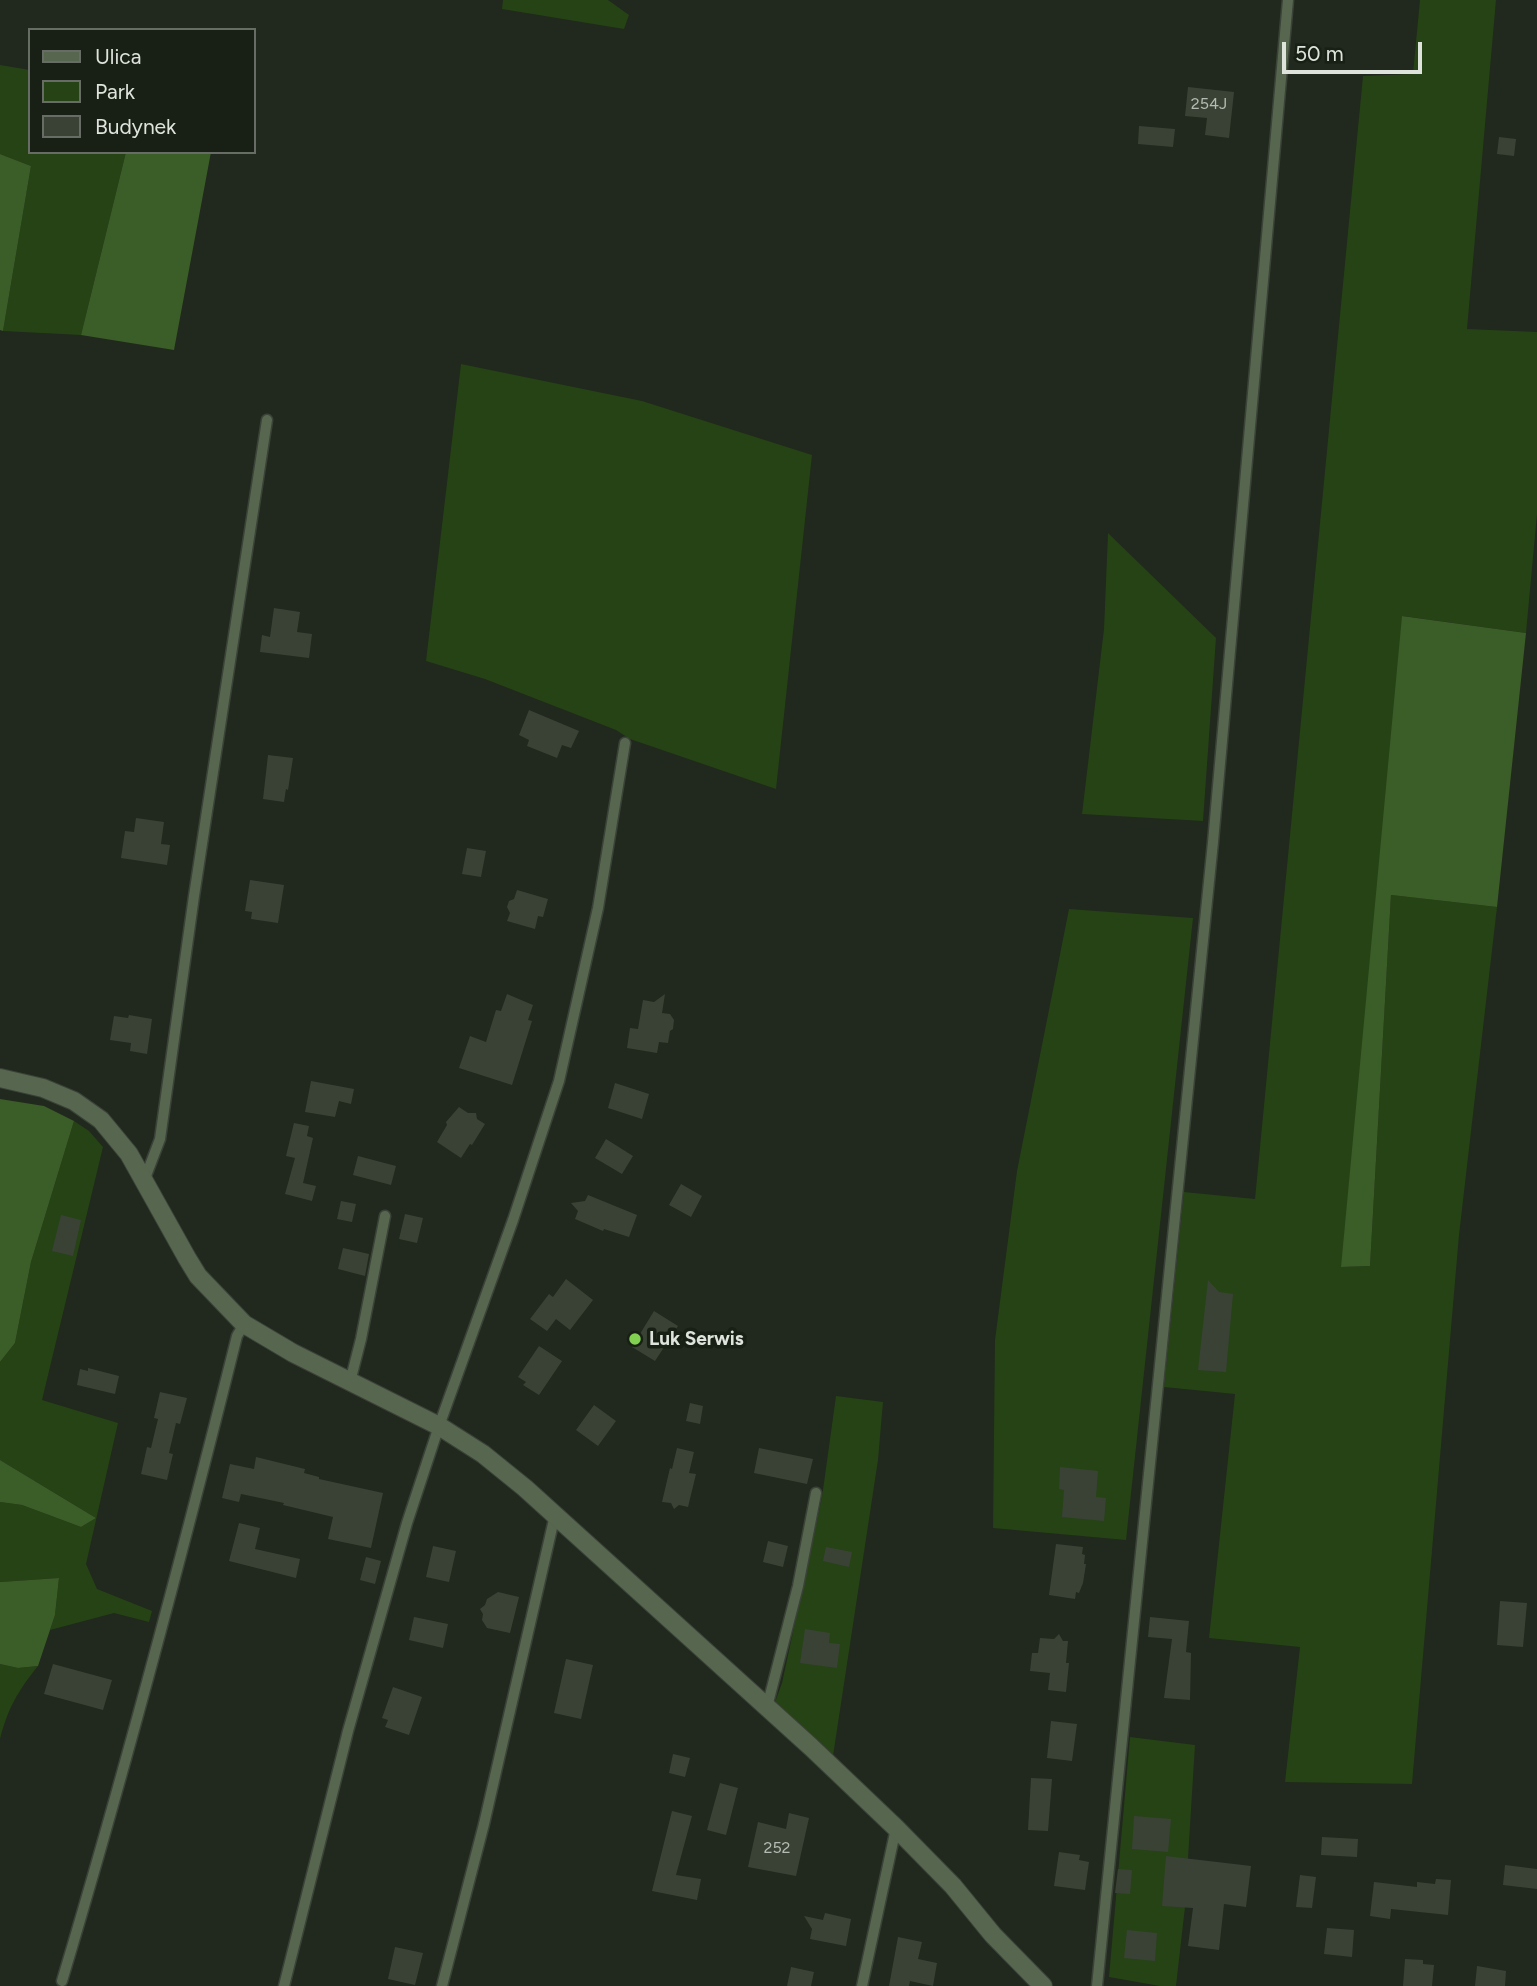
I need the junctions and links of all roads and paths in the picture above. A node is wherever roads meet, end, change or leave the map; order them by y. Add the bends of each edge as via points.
1 (1288, 0) edge
2 (267, 420) dead end
3 (625, 743) dead end
4 (0, 1078) edge
5 (144, 1181) junction
6 (385, 1216) dead end
7 (244, 1324) junction
8 (350, 1382) junction
9 (439, 1426) junction
10 (816, 1493) dead end
11 (555, 1515) junction
12 (767, 1707) junction
13 (896, 1828) junction
14 (62, 1981) dead end
15 (284, 1986) edge
16 (442, 1986) edge
17 (862, 1986) edge
18 (1043, 1986) edge
19 (1097, 1986) edge

1 - 19 lane via 1215,814
2 - 5 lane via 160,1139
3 - 9 lane via 598,908 559,1081
4 - 5 street via 74,1101 101,1121 129,1154
5 - 7 street via 198,1276
6 - 8 lane
7 - 8 street
7 - 14 lane via 237,1336 182,1555
8 - 9 street
9 - 11 street via 483,1454
9 - 15 lane via 348,1731
10 - 12 lane
11 - 12 street
11 - 16 lane
12 - 13 street
13 - 17 lane
13 - 18 street

